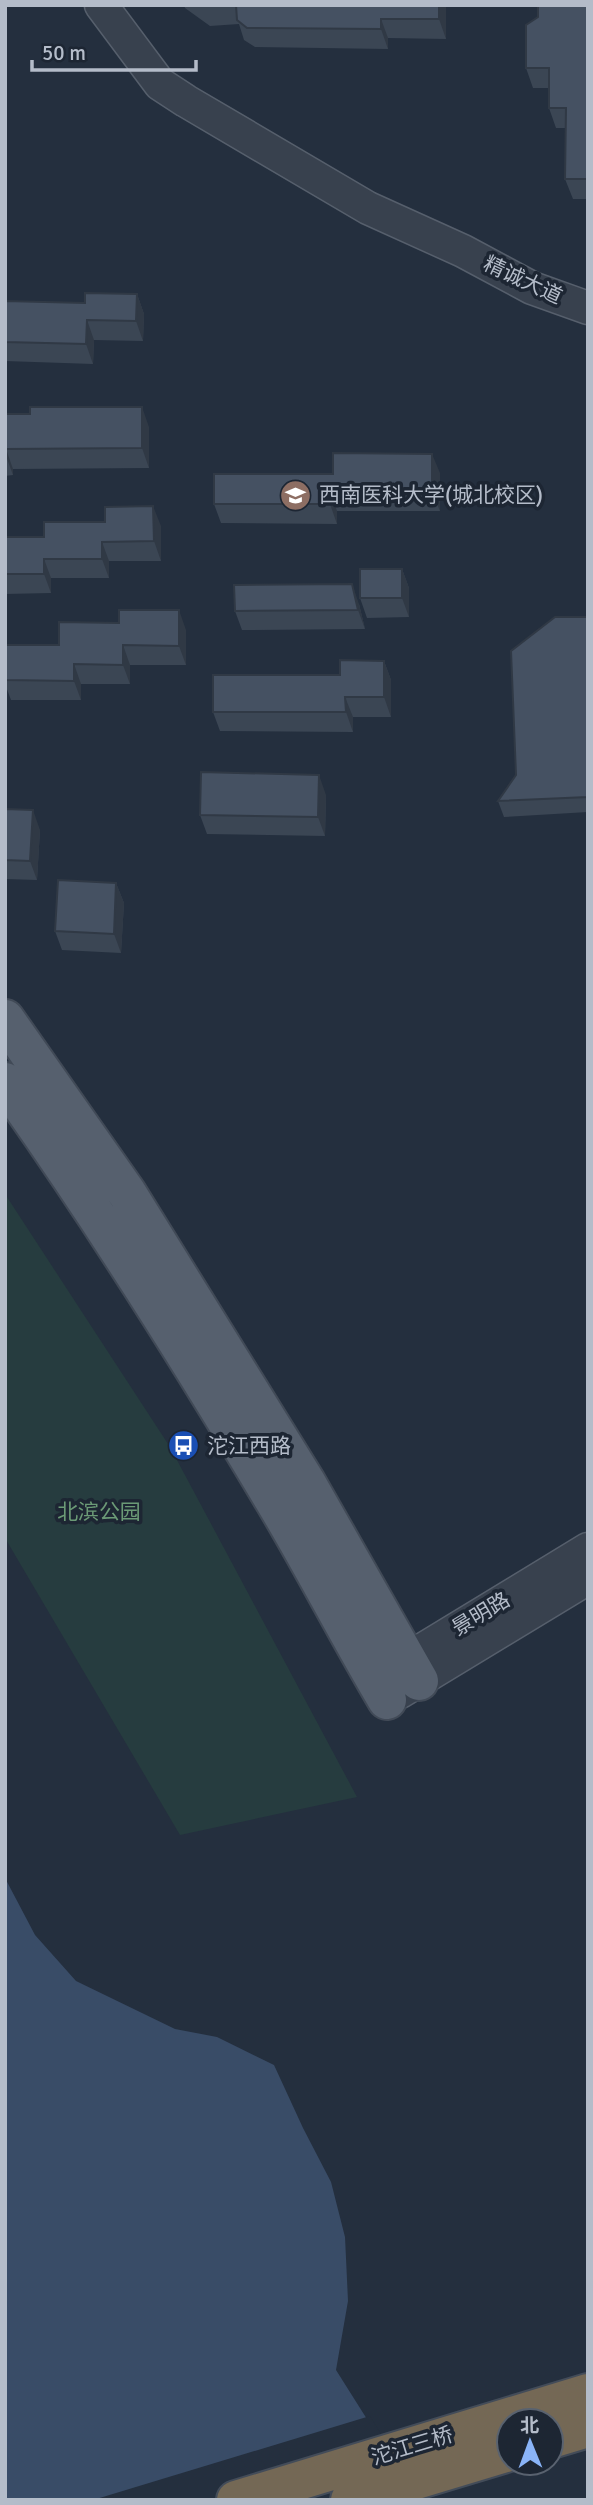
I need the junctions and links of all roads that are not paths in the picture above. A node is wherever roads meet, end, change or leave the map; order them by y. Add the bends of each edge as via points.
1 (101, 5) edge
2 (463, 251) junction
3 (588, 285) edge
4 (588, 308) edge
5 (5, 1019) edge
6 (5, 1082) edge
7 (588, 1549) edge
8 (588, 1578) edge
9 (397, 1680) junction
10 (588, 2393) edge
11 (588, 2428) edge
12 (565, 2435) edge
13 (495, 2456) edge
14 (236, 2500) edge
15 (350, 2500) edge

1 - 2 street via 160,84 368,208
2 - 3 street, 精诚大道 via 537,267
2 - 4 street, 精诚大道 via 532,288
5 - 9 main road via 134,1205 306,1482
6 - 9 main road via 173,1334 274,1499
7 - 9 street, 景明路
8 - 9 street, 景明路
10 - 14 highway, 沱江三桥
11 - 12 highway
13 - 15 highway, 沱江三桥

